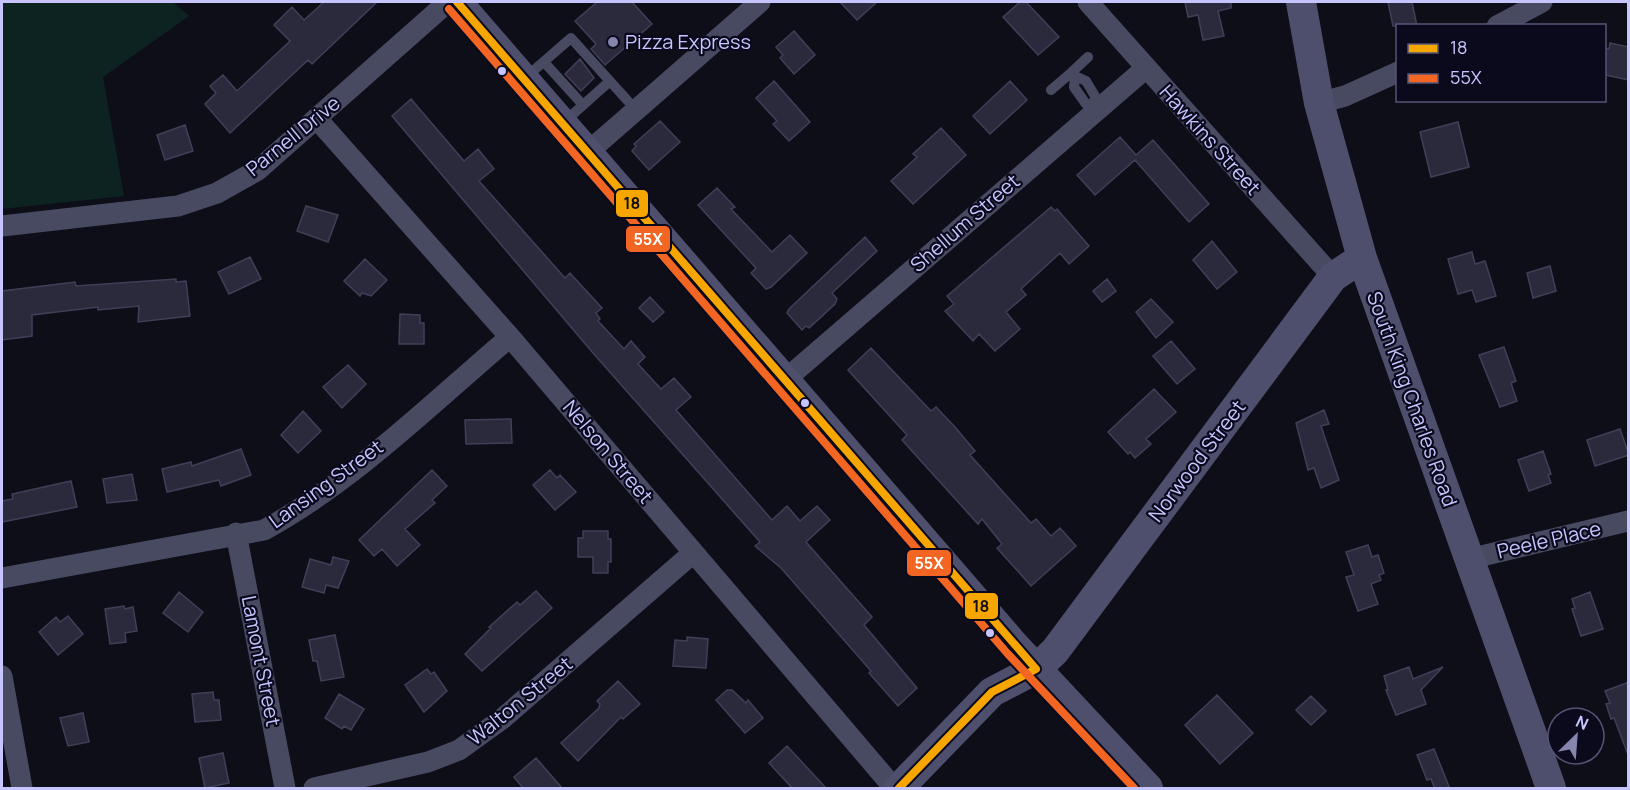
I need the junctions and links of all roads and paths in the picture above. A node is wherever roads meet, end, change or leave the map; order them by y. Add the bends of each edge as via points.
1 (448, 2) edge
2 (457, 2) edge
3 (760, 2) edge
4 (1088, 2) edge
5 (1301, 2) edge
6 (1542, 2) edge
7 (1501, 24) edge
8 (1088, 57) dead end
9 (1146, 68) junction
10 (534, 70) junction
11 (1396, 73) edge
12 (1073, 74) junction
13 (610, 81) junction
14 (1051, 90) dead end
15 (1318, 102) junction
16 (1096, 106) junction
17 (636, 110) junction
18 (573, 114) junction
19 (317, 119) junction
20 (588, 152) junction
21 (2, 226) edge
22 (1362, 258) junction
23 (1333, 277) junction
24 (510, 337) junction
25 (786, 379) junction
26 (1629, 521) edge
27 (236, 533) junction
28 (693, 553) junction
29 (1469, 559) junction
30 (2, 578) edge
31 (1036, 669) junction
32 (2, 676) edge
33 (21, 789) edge
34 (285, 789) edge
35 (314, 789) edge
36 (894, 789) edge
37 (899, 789) edge
38 (1148, 789) edge
39 (1551, 789) edge

1 - 19 street, Parnell Drive
2 - 10 street
3 - 17 street
4 - 9 street, Hawkins Street
5 - 15 street, South King Charles Road
6 - 7 street
8 - 12 lane
9 - 16 street, Shellum Street
9 - 23 street, Hawkins Street
10 - 13 lane via 571,38
10 - 18 street
11 - 15 street via 1345,96
12 - 14 lane
12 - 16 lane via 1086,81
13 - 17 lane
13 - 18 lane
15 - 22 street, South King Charles Road
16 - 25 street, Shellum Street
17 - 20 street
18 - 20 street
19 - 21 street, Parnell Drive via 258,170 217,193 178,206
19 - 24 street, Nelson Street
20 - 25 street
22 - 23 street, Norwood Street
22 - 29 street, South King Charles Road
23 - 31 street, Norwood Street via 1061,644
24 - 27 street, Lansing Street via 346,476 294,514 264,530
24 - 28 street, Nelson Street
25 - 31 street
26 - 29 street, Peele Place
27 - 30 street, Lansing Street
27 - 34 street, Lamont Street
28 - 35 street, Walton Street via 502,719 459,750 428,762
28 - 36 street, Nelson Street
29 - 39 street, South King Charles Road
31 - 37 street, Norwood Street via 993,692
31 - 38 street
32 - 33 street

